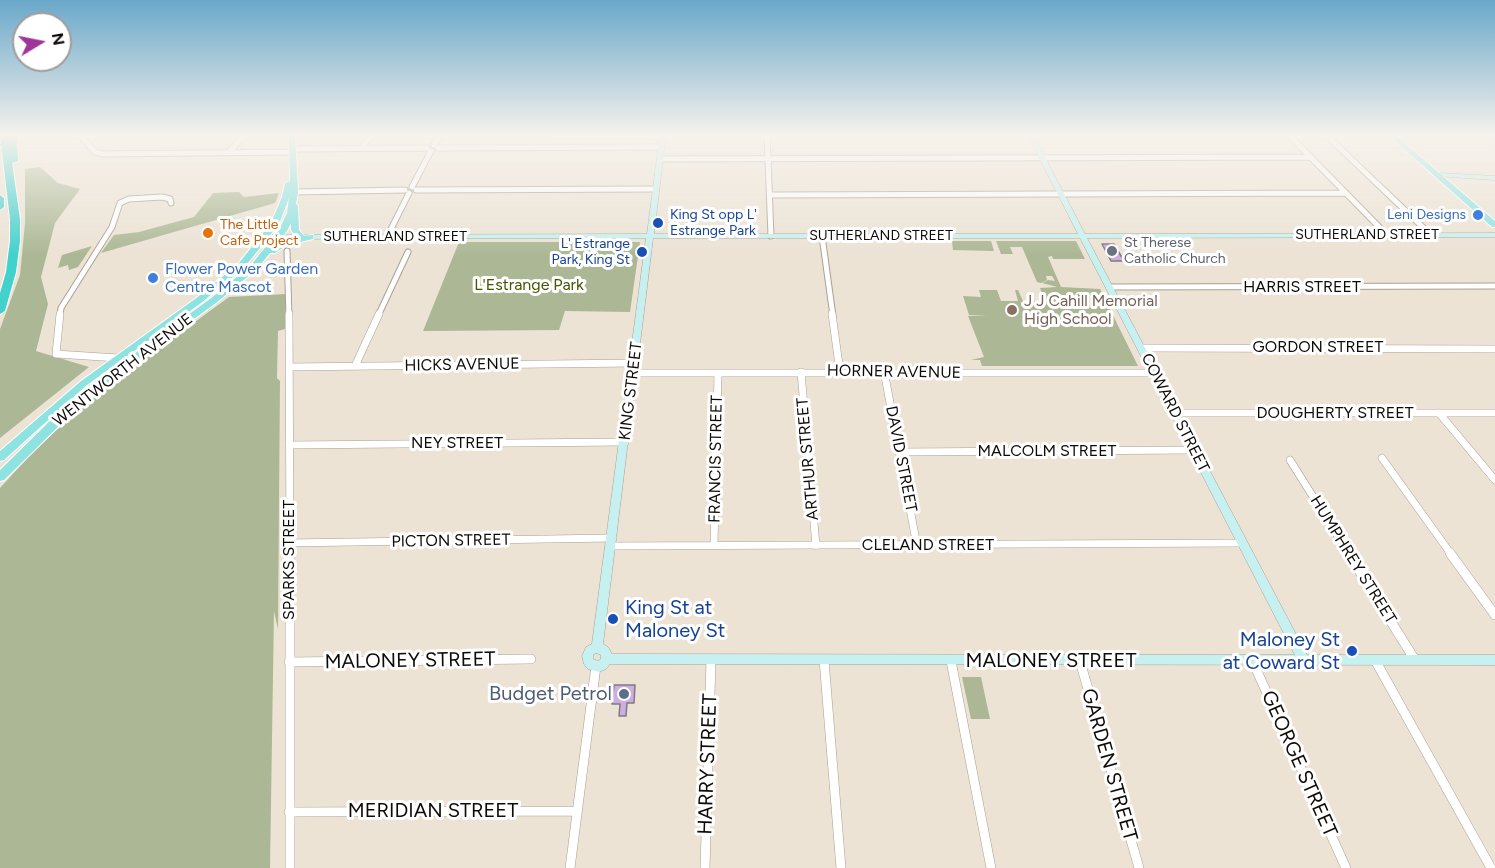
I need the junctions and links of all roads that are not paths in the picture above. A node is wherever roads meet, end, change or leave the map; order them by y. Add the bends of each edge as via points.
1 (292, 174) joint
2 (9, 175) edge
3 (13, 175) edge
4 (421, 175) edge
5 (658, 175) edge
6 (769, 175) edge
7 (1051, 175) edge
8 (1328, 175) edge
9 (1368, 175) edge
10 (1438, 175) joint
11 (1495, 178) edge
12 (414, 189) junction
13 (656, 189) junction
14 (294, 192) junction
15 (407, 192) junction
16 (1061, 194) junction
17 (1346, 194) junction
18 (770, 195) junction
19 (0, 198) edge
20 (13, 201) junction
21 (171, 203) dead end
22 (293, 203) junction
23 (0, 207) edge
24 (1495, 225) edge
25 (1430, 234) junction
26 (1083, 235) junction
27 (1387, 235) junction
28 (1495, 235) edge
29 (650, 236) junction
30 (771, 236) junction
31 (822, 236) junction
32 (267, 237) junction
33 (278, 237) junction
34 (306, 237) junction
35 (387, 237) junction
36 (287, 251) dead end
37 (408, 252) dead end
38 (254, 267) junction
39 (1495, 286) edge
40 (1110, 287) junction
41 (0, 311) edge
42 (1142, 348) junction
43 (1495, 349) edge
44 (121, 357) junction
45 (133, 359) junction
46 (635, 363) junction
47 (355, 366) junction
48 (290, 367) junction
49 (884, 371) junction
50 (801, 372) junction
51 (840, 372) junction
52 (633, 373) junction
53 (718, 373) junction
54 (1154, 373) junction
55 (1175, 413) junction
56 (1439, 413) junction
57 (1495, 413) edge
58 (625, 442) junction
59 (289, 445) junction
60 (1194, 450) junction
61 (900, 452) junction
62 (0, 457) edge
63 (1382, 458) dead end
64 (1290, 460) dead end
65 (0, 477) edge
66 (1495, 480) edge
67 (613, 542) junction
68 (289, 543) junction
69 (1244, 543) junction
70 (714, 545) junction
71 (816, 546) junction
72 (917, 546) junction
73 (1495, 615) edge
74 (597, 648) junction
75 (531, 659) dead end
76 (607, 659) junction
77 (1304, 659) junction
78 (711, 660) junction
79 (824, 660) junction
80 (1252, 660) junction
81 (1375, 660) junction
82 (1415, 660) junction
83 (1495, 660) edge
84 (951, 661) junction
85 (1080, 661) junction
86 (289, 662) junction
87 (596, 666) junction
88 (577, 811) junction
89 (289, 812) junction
90 (290, 868) edge
91 (570, 868) edge
92 (705, 868) edge
93 (841, 868) edge
94 (991, 868) edge
95 (1139, 868) edge
96 (1346, 868) edge
97 (1491, 868) edge

1 - 14 main road, WENTWORTH AVENUE
1 - 32 main road, WENTWORTH AVENUE via 283,209
2 - 20 highway
3 - 20 highway
4 - 12 street
5 - 13 street, KING STREET
6 - 18 street
7 - 16 street, COWARD STREET
8 - 17 street
9 - 25 street
10 - 11 street
10 - 24 main road
12 - 13 street
12 - 15 street
13 - 29 street, KING STREET
14 - 15 street
14 - 22 main road, WENTWORTH AVENUE
15 - 35 street
16 - 17 street
16 - 18 street
16 - 26 street, COWARD STREET
17 - 27 street
18 - 30 street
19 - 23 highway
20 - 41 highway via 15,241
21 - 44 street via 162,197 120,202 112,227 61,308 56,354
22 - 33 main road, WENTWORTH AVENUE
22 - 34 main road via 295,230
25 - 27 street, SUTHERLAND STREET
25 - 28 street, SUTHERLAND STREET
26 - 27 street, SUTHERLAND STREET
26 - 31 street, SUTHERLAND STREET
26 - 40 street, COWARD STREET
29 - 30 street, SUTHERLAND STREET
29 - 35 street, SUTHERLAND STREET
29 - 46 street, KING STREET
30 - 31 street, SUTHERLAND STREET
31 - 51 street
32 - 33 street, SUTHERLAND STREET
32 - 44 main road, WENTWORTH AVENUE via 227,278
33 - 34 street, SUTHERLAND STREET
33 - 38 main road, WENTWORTH AVENUE
34 - 35 street, SUTHERLAND STREET
34 - 38 main road via 284,243
36 - 48 street, SPARKS STREET
37 - 47 street
38 - 45 main road, WENTWORTH AVENUE
39 - 40 street, HARRIS STREET
40 - 42 street, COWARD STREET
42 - 43 street, GORDON STREET
42 - 54 street, COWARD STREET
44 - 45 street
44 - 62 main road, WENTWORTH AVENUE via 63,400
45 - 65 main road, WENTWORTH AVENUE via 63,415
46 - 47 street, HICKS AVENUE
46 - 52 street, KING STREET
47 - 48 street, HICKS AVENUE
48 - 59 street, SPARKS STREET
49 - 51 street, HORNER AVENUE
49 - 54 street, HORNER AVENUE
49 - 61 street, DAVID STREET
50 - 51 street, HORNER AVENUE
50 - 53 street, HORNER AVENUE
50 - 71 street, ARTHUR STREET
52 - 53 street, HORNER AVENUE
52 - 58 street, KING STREET
53 - 70 street, FRANCIS STREET
54 - 55 street, COWARD STREET
55 - 56 street, DOUGHERTY STREET
55 - 60 street, COWARD STREET
56 - 57 street, DOUGHERTY STREET
56 - 66 street
58 - 59 street, NEY STREET
58 - 67 street, KING STREET
59 - 68 street, SPARKS STREET
60 - 61 street, MALCOLM STREET
60 - 69 street, COWARD STREET
61 - 72 street, DAVID STREET
63 - 73 street
64 - 82 street, HUMPHREY STREET
67 - 68 street, PICTON STREET
67 - 70 street, CLELAND STREET
67 - 74 street, KING STREET
68 - 86 street, SPARKS STREET
69 - 72 street, CLELAND STREET
69 - 77 street, COWARD STREET
70 - 71 street, CLELAND STREET
71 - 72 street, CLELAND STREET
74 - 76 street via 606,652
74 - 87 street via 587,658 589,664
75 - 86 street, MALONEY STREET
76 - 78 street, MALONEY STREET
76 - 87 street
77 - 80 street, MALONEY STREET
77 - 81 street, MALONEY STREET
78 - 79 street, MALONEY STREET
78 - 92 street, HARRY STREET
79 - 84 street, MALONEY STREET
79 - 93 street
80 - 85 street, MALONEY STREET
80 - 96 street, GEORGE STREET
81 - 82 street, MALONEY STREET
81 - 97 street
82 - 83 street, MALONEY STREET
84 - 85 street, MALONEY STREET
84 - 94 street
85 - 95 street, GARDEN STREET
86 - 89 street, SPARKS STREET
87 - 88 street
88 - 89 street, MERIDIAN STREET
88 - 91 street
89 - 90 street, SPARKS STREET

